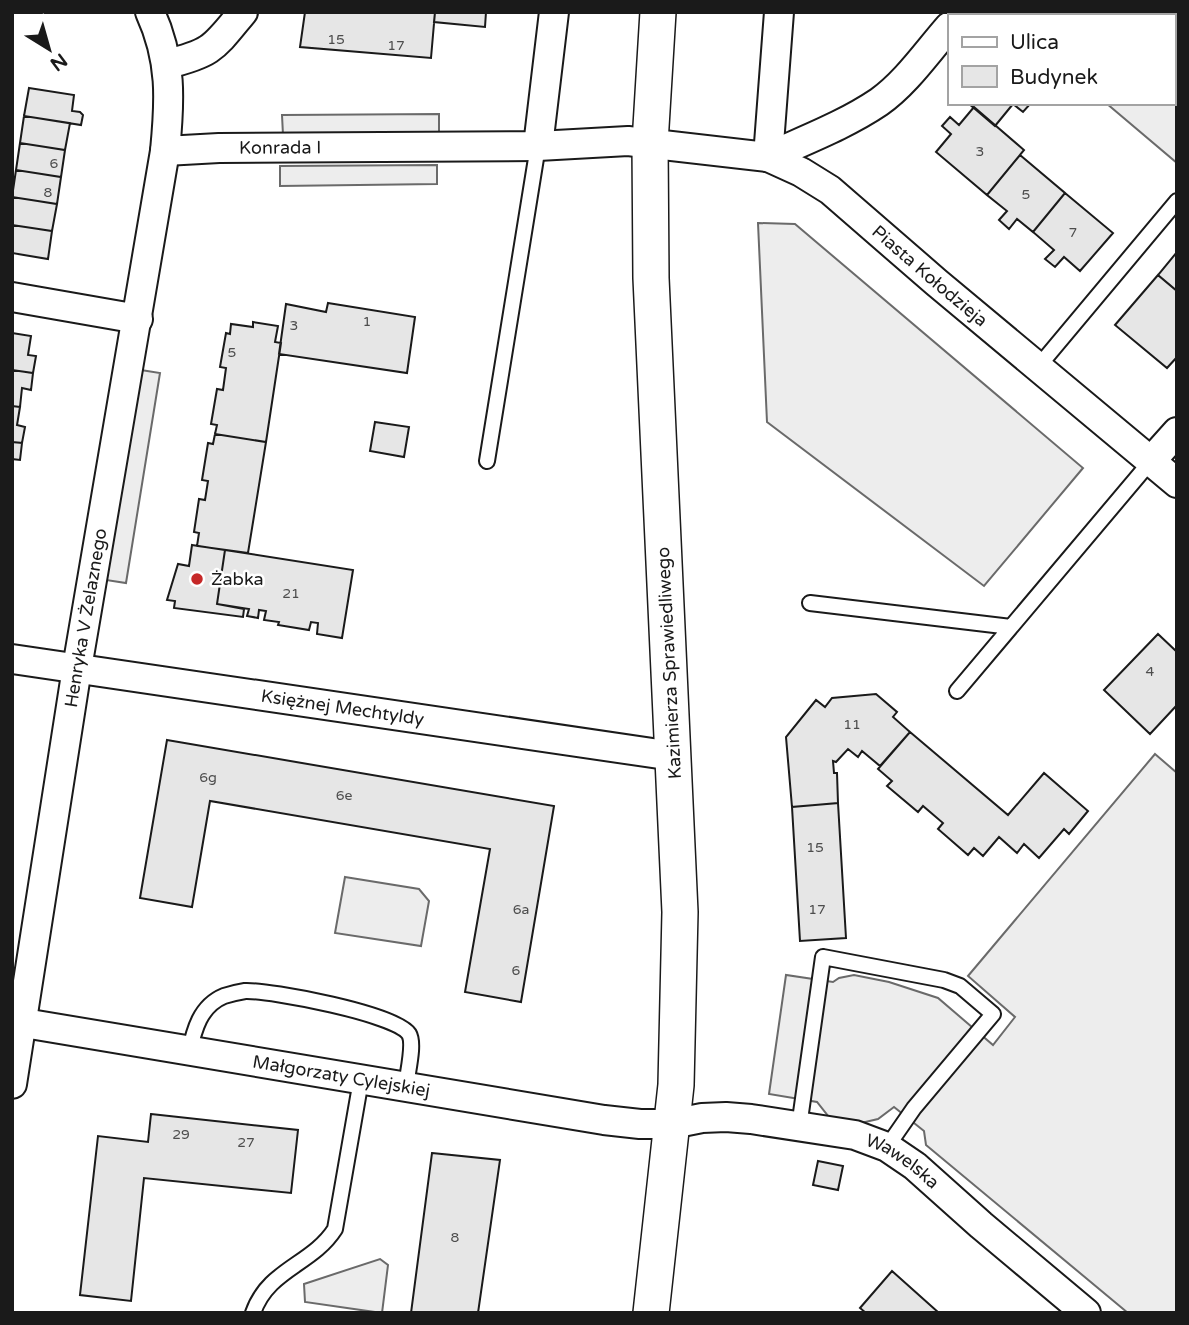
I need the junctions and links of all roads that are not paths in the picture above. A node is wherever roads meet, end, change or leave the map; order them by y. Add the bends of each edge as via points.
1 (150, 12) edge
2 (243, 12) edge
3 (554, 12) edge
4 (658, 12) edge
5 (779, 12) edge
6 (948, 28) edge
7 (167, 64) junction
8 (650, 143) junction
9 (538, 146) junction
10 (165, 151) junction
11 (768, 157) junction
12 (1177, 201) edge
13 (12, 297) edge
14 (138, 319) junction
15 (1038, 367) junction
16 (1177, 432) edge
17 (487, 461) dead end
18 (1151, 461) junction
19 (1177, 483) edge
20 (810, 603) dead end
21 (1011, 627) junction
22 (12, 659) edge
23 (77, 668) junction
24 (957, 691) dead end
25 (673, 756) junction
26 (17, 1022) edge
27 (189, 1053) junction
28 (361, 1080) junction
29 (12, 1084) edge
30 (405, 1087) junction
31 (672, 1124) junction
32 (799, 1127) junction
33 (887, 1147) junction
34 (253, 1313) edge
35 (651, 1313) edge
36 (1086, 1313) edge

1 - 7 street
2 - 7 street via 212,49
3 - 9 street
4 - 8 street, Kazimierza Sprawiedliwego
5 - 11 street
6 - 11 street via 880,101
7 - 10 street
8 - 9 street, Konrada I
8 - 11 street, Piasta Kołodzieja
8 - 25 street, Kazimierza Sprawiedliwego via 651,278
9 - 10 street, Konrada I
9 - 17 lane
10 - 14 street, Henryka V Żelaznego
11 - 15 street, Piasta Kołodzieja via 830,190
12 - 15 lane
13 - 14 street
14 - 23 street, Henryka V Żelaznego
15 - 18 street, Piasta Kołodzieja
16 - 18 street
18 - 19 street, Piasta Kołodzieja
18 - 21 lane
20 - 21 lane
21 - 24 lane
22 - 23 street, Księżnej Mechtyldy
23 - 25 street, Księżnej Mechtyldy
23 - 26 street, Henryka V Żelaznego
25 - 31 street, Kazimierza Sprawiedliwego via 680,912
26 - 27 street, Małgorzaty Cylejskiej
26 - 29 street, Henryka V Żelaznego
27 - 28 street, Małgorzaty Cylejskiej
27 - 30 lane via 205,1010 222,997 245,991 295,998 340,1006 408,1032 412,1042
28 - 30 street, Małgorzaty Cylejskiej
28 - 34 lane via 335,1229 327,1242 269,1285
30 - 31 street, Małgorzaty Cylejskiej via 604,1120
31 - 32 street, Wawelska via 726,1117
31 - 35 street, Kazimierza Sprawiedliwego
32 - 33 street, Wawelska via 855,1135
32 - 33 lane via 823,957 960,986 993,1014
33 - 36 street, Wawelska

